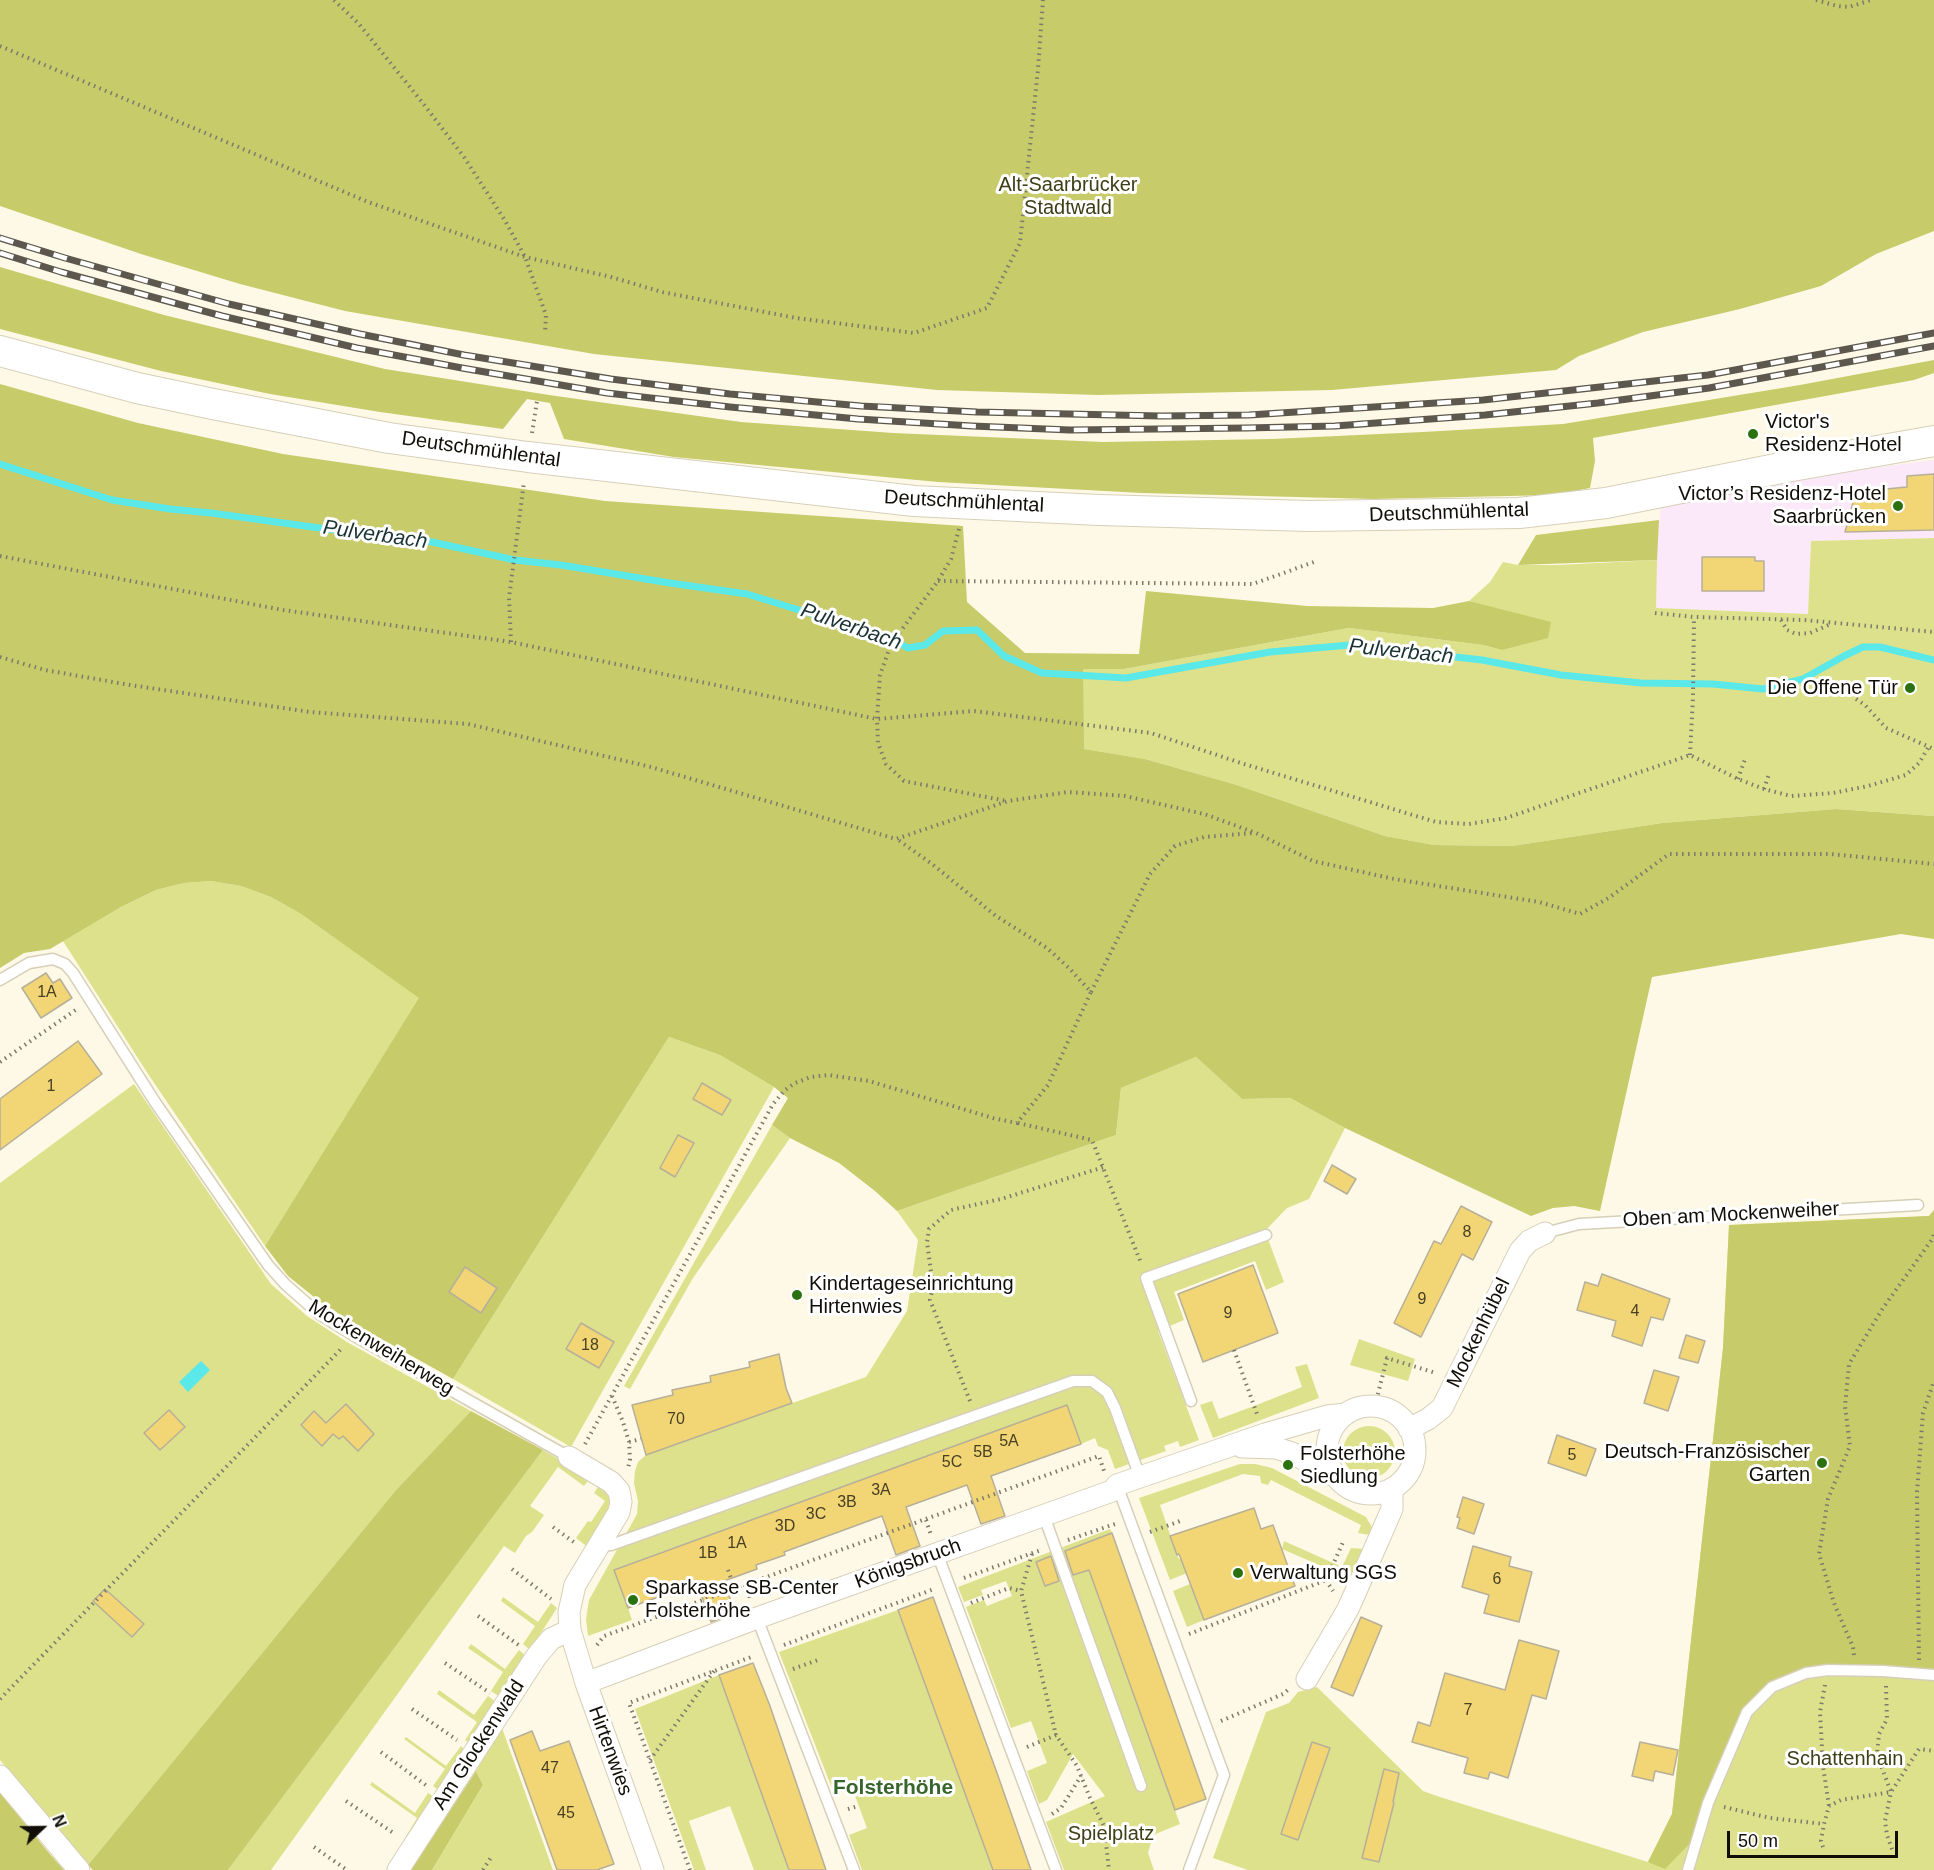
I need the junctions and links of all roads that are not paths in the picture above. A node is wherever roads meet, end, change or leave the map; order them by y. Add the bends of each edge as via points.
1 (0, 351) edge
2 (1934, 441) edge
3 (0, 980) edge
4 (1918, 1204) dead end
5 (1545, 1233) joint
6 (1266, 1235) dead end
7 (1191, 1401) dead end
8 (1346, 1414) junction
9 (1409, 1429) junction
10 (1230, 1447) junction
11 (573, 1459) joint
12 (1140, 1477) junction
13 (1336, 1477) junction
14 (1114, 1488) junction
15 (1392, 1489) junction
16 (1044, 1516) junction
17 (596, 1551) junction
18 (938, 1553) junction
19 (757, 1618) junction
20 (569, 1621) junction
21 (1934, 1675) edge
22 (1307, 1679) road end
23 (586, 1683) junction
24 (0, 1776) edge
25 (1140, 1786) dead end
26 (79, 1870) edge
27 (398, 1870) edge
28 (653, 1870) edge
29 (855, 1870) edge
30 (1056, 1870) edge
31 (1189, 1870) edge
32 (1688, 1870) edge

1 - 2 main road, Deutschmühlental via 180,397 389,438 926,502 1308,516 1519,513 1606,503
3 - 11 lane, Mockenweiherweg via 29,963 53,959 65,964 162,1111 285,1284 319,1314 353,1335
4 - 5 lane, Oben am Mockenweiher via 1588,1223
5 - 9 street, Mockenhübel via 1520,1251 1442,1408
6 - 7 lane via 1146,1278
8 - 9 street, Königsbruch via 1375,1406 1400,1418
8 - 10 street, Königsbruch via 1327,1416
8 - 13 street via 1332,1429 1327,1449
9 - 15 street via 1414,1442 1411,1469
10 - 12 street, Königsbruch
10 - 13 street, Königsbruch via 1276,1448
11 - 17 street, Mockenweiherweg via 619,1491 619,1512
12 - 14 street, Königsbruch
12 - 17 lane via 1107,1392 1092,1381 1073,1381
13 - 15 street, Königsbruch via 1345,1486 1368,1494
14 - 16 street, Königsbruch
14 - 31 lane via 1130,1519 1224,1775
15 - 22 street via 1392,1509 1378,1541 1347,1609
16 - 18 street, Königsbruch
16 - 25 lane
17 - 20 street via 575,1585
18 - 19 street, Königsbruch
18 - 30 lane
19 - 23 street, Königsbruch
19 - 29 lane
20 - 23 street, Hirtenwies
20 - 27 street, Am Glockenwald via 536,1657
21 - 32 lane via 1828,1670 1806,1673 1772,1687 1747,1712 1708,1803
23 - 28 street, Hirtenwies
24 - 26 street

